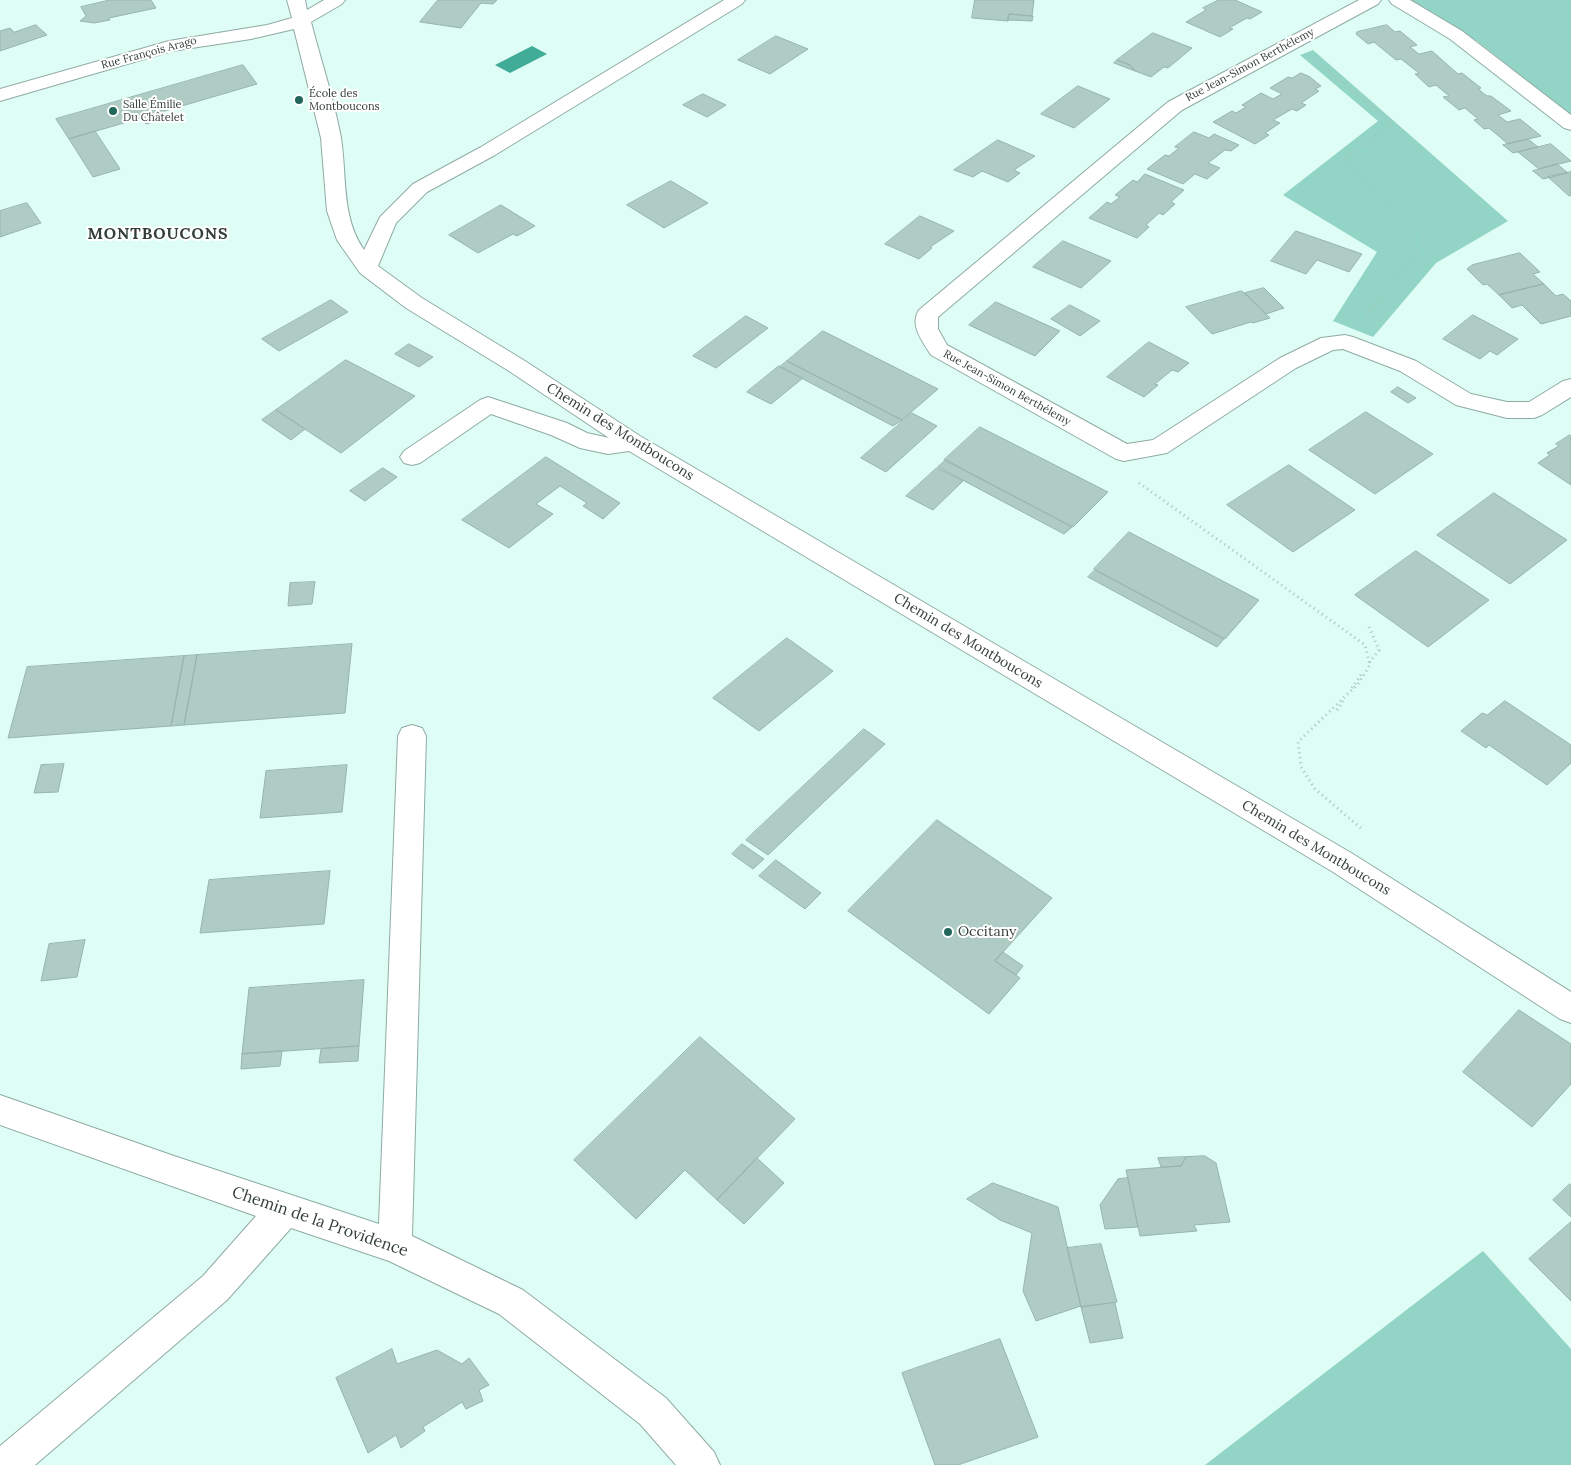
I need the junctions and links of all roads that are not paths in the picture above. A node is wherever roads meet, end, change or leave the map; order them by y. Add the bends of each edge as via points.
1 (336, 0) edge
2 (736, 0) edge
3 (1372, 0) edge
4 (1398, 0) edge
5 (298, 10) edge
6 (0, 95) edge
7 (1571, 124) edge
8 (367, 268) junction
9 (1571, 386) edge
10 (632, 442) junction
11 (412, 457) dead end
12 (412, 736) dead end
13 (1571, 1009) edge
14 (0, 1110) edge
15 (285, 1209) junction
16 (394, 1246) junction
17 (6, 1465) edge
18 (701, 1465) edge

1 - 5 street, Rue François Arago
2 - 8 street via 488,151 420,188 387,221
3 - 9 street, Rue Jean-Simon Berthélemy via 1175,106 928,315 927,330 939,350 1124,454 1159,447 1288,363 1329,343 1345,342 1408,366 1464,400 1508,410 1534,410
4 - 7 street via 1456,35
5 - 6 street, Rue François Arago via 271,30 169,46
5 - 8 street, Chemin des Montboucons via 332,138 337,211 346,240
8 - 10 street, Chemin des Montboucons via 414,303
10 - 11 street via 608,446 580,440 559,428 488,405
10 - 13 street, Chemin des Montboucons via 1343,863
12 - 16 street
14 - 15 street, Chemin de la Providence
15 - 16 street, Chemin de la Providence
15 - 17 street via 214,1288
16 - 18 street, Chemin de la Providence via 511,1302 653,1411

